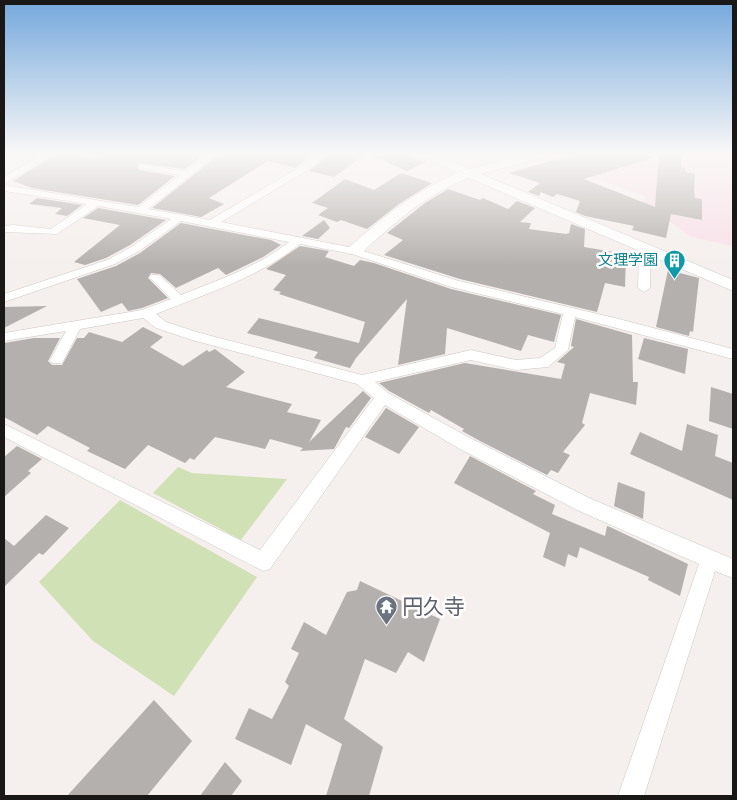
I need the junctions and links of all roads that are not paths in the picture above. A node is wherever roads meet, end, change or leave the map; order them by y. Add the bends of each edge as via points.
1 (24, 191) edge
2 (164, 191) edge
3 (265, 191) edge
4 (428, 191) edge
5 (514, 191) edge
6 (96, 203) junction
7 (140, 210) junction
8 (180, 217) junction
9 (212, 223) junction
10 (4, 229) edge
11 (298, 240) junction
12 (354, 251) junction
13 (644, 252) dead end
14 (155, 277) dead end
15 (733, 286) edge
16 (644, 288) dead end
17 (4, 298) edge
18 (178, 299) junction
19 (570, 312) junction
20 (144, 314) junction
21 (75, 326) junction
22 (4, 337) edge
23 (733, 354) edge
24 (57, 360) dead end
25 (362, 380) junction
26 (383, 397) junction
27 (4, 430) edge
28 (710, 558) junction
29 (733, 569) edge
30 (630, 796) edge

1 - 6 street
2 - 7 street
3 - 9 street
4 - 12 street
5 - 15 street
6 - 7 street
6 - 10 street via 53,232
7 - 8 street
8 - 9 street
8 - 17 street via 131,252 111,262
9 - 11 street
11 - 12 street
11 - 18 street via 244,274
12 - 19 street via 455,284
13 - 16 street
14 - 18 street
18 - 20 street
19 - 23 street
19 - 25 street via 562,350 543,364 516,365 471,356
20 - 21 street
20 - 25 street via 161,325 197,337
21 - 22 street
21 - 24 street
25 - 26 street
26 - 27 street via 263,562
26 - 28 street via 464,443 584,504
28 - 29 street
28 - 30 street

